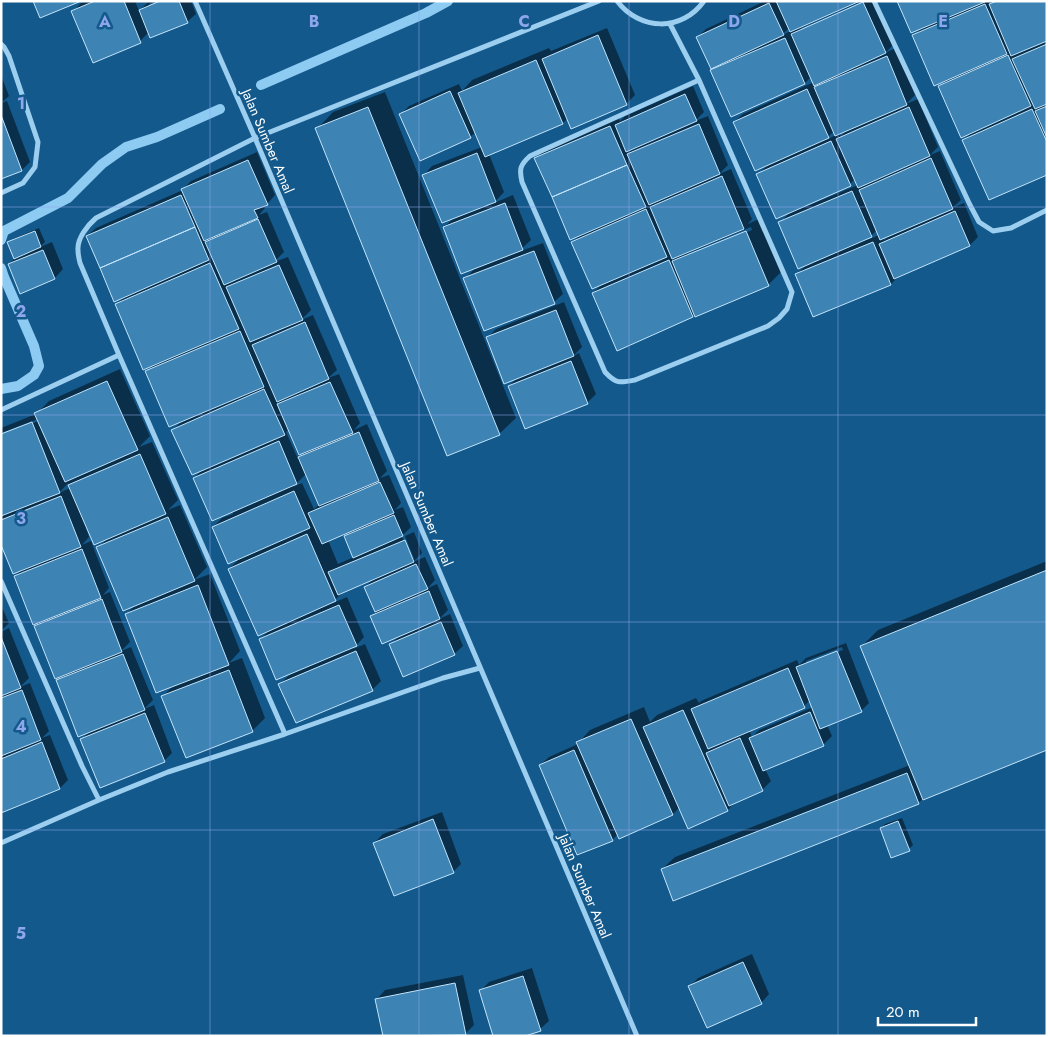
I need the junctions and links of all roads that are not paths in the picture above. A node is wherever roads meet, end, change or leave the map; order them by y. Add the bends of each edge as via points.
1 (195, 1) edge
2 (599, 1) edge
3 (617, 1) edge
4 (704, 1) edge
5 (874, 1) edge
6 (670, 24) junction
7 (1, 44) edge
8 (699, 80) junction
9 (255, 138) junction
10 (1, 193) edge
11 (1047, 210) edge
12 (119, 355) junction
13 (1, 410) edge
14 (1, 581) edge
15 (480, 668) junction
16 (284, 734) junction
17 (98, 800) junction
18 (1, 843) edge
19 (636, 1036) edge

1 - 9 street, Jalan Sumber Amal
2 - 9 street
3 - 6 street via 637,19 653,24
4 - 6 street via 688,17
5 - 11 street via 979,222 994,231 1011,228
6 - 8 street
7 - 10 street via 9,56 38,142 35,167 23,183
8 - 8 street via 530,156 522,163 522,182 605,372 613,380 623,383 768,326 788,309 792,292
9 - 12 street via 96,218 87,226 77,249 80,263
9 - 15 street, Jalan Sumber Amal
12 - 13 street
12 - 16 street
14 - 17 street
15 - 16 street
15 - 19 street, Jalan Sumber Amal
16 - 17 street via 168,772
17 - 18 street

